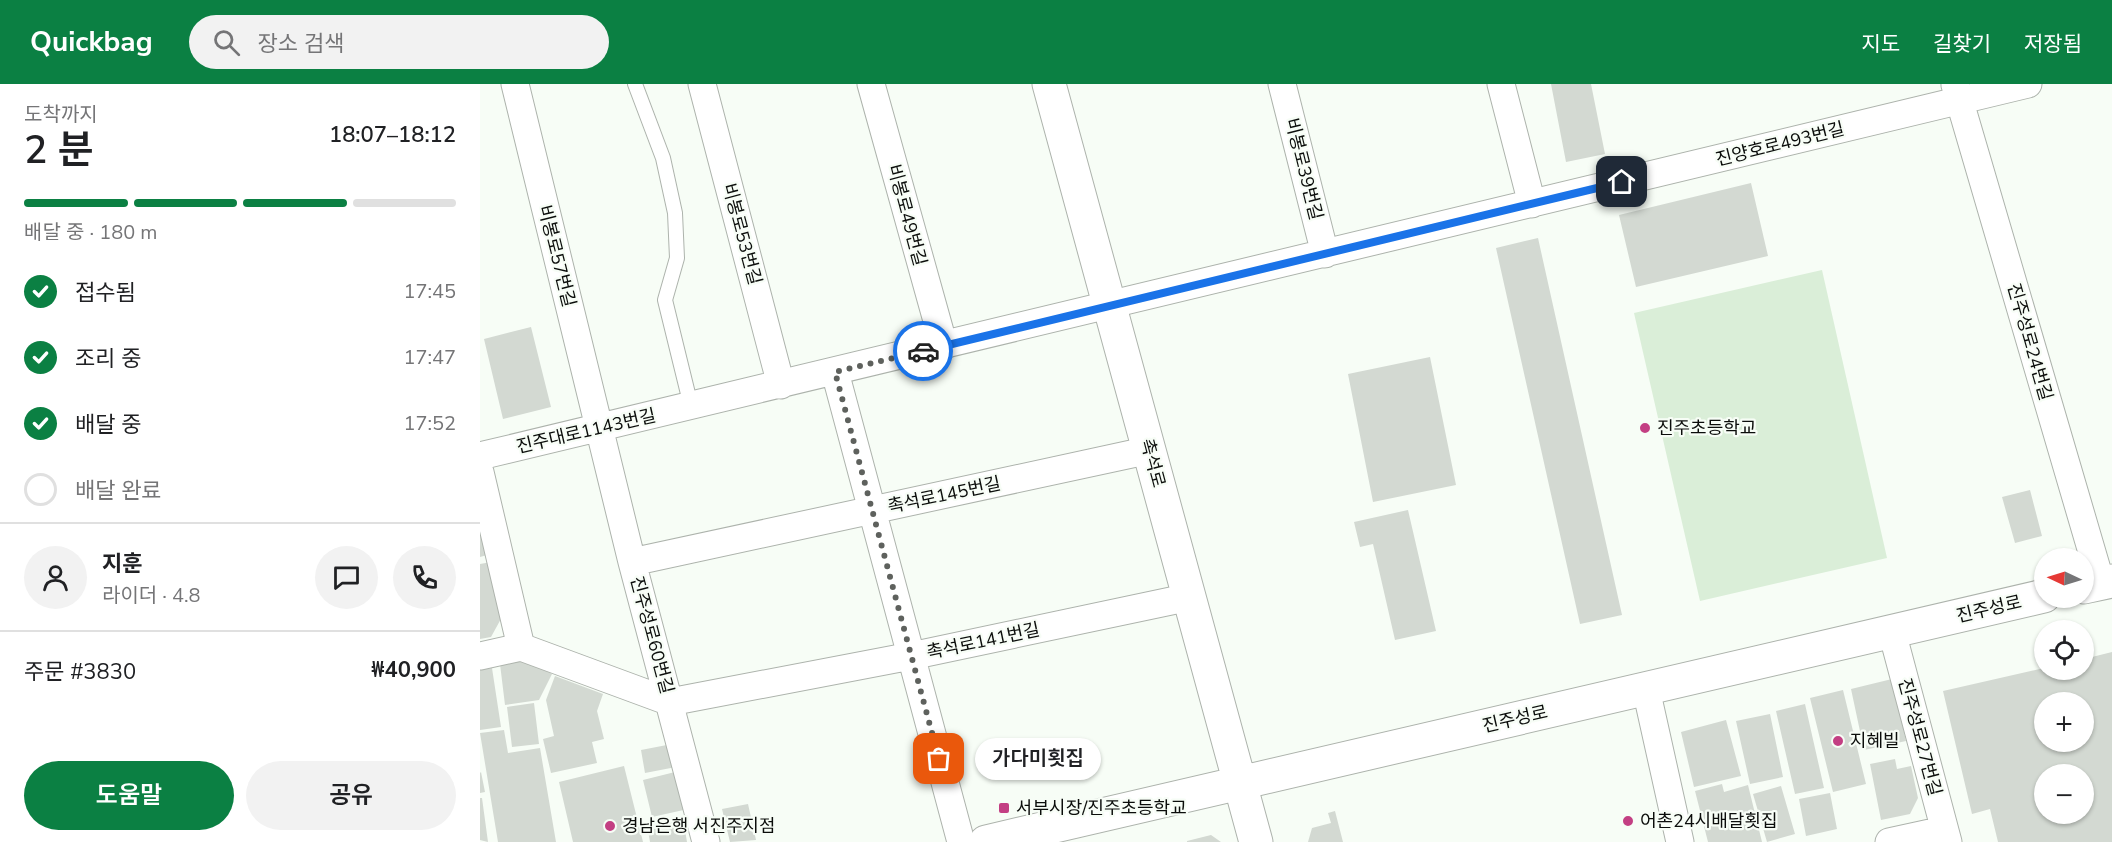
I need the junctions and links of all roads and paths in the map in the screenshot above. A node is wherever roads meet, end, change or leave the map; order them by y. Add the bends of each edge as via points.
1 (515, 84) edge
2 (635, 84) edge
3 (702, 84) edge
4 (871, 84) edge
5 (1049, 84) edge
6 (1282, 84) edge
7 (1501, 84) edge
8 (2028, 84) edge
9 (1957, 92) edge
10 (1532, 204) junction
11 (1325, 254) junction
12 (1110, 305) junction
13 (944, 346) junction
14 (835, 372) junction
15 (781, 385) junction
16 (691, 406) junction
17 (599, 429) junction
18 (1150, 450) junction
19 (480, 456) edge
20 (480, 472) edge
21 (872, 510) junction
22 (632, 562) junction
23 (2099, 584) edge
24 (1190, 597) junction
25 (2034, 598) edge
26 (1892, 632) junction
27 (521, 647) junction
28 (480, 656) edge
29 (911, 656) junction
30 (1646, 689) junction
31 (670, 702) junction
32 (1240, 783) junction
33 (1946, 836) edge
34 (706, 842) edge
35 (961, 842) edge
36 (986, 842) edge
37 (1256, 842) edge
38 (1680, 842) edge
39 (1889, 842) edge

1 - 17 street, 비봉로57번길
2 - 16 lane via 663,158 675,213 677,258 665,300
3 - 15 street, 비봉로53번길
4 - 13 street, 비봉로49번길
5 - 12 street, 촉석로
6 - 11 street, 비봉로39번길
7 - 10 street
8 - 9 street, 진양호로493번길
9 - 10 street, 진양호로493번길
9 - 23 street, 진주성로24번길
10 - 11 street, 진양호로493번길
11 - 12 street, 진양호로493번길
12 - 13 street, 진주대로1143번길
12 - 18 street, 촉석로
13 - 14 street, 진주대로1143번길
14 - 15 street, 진주대로1143번길
14 - 21 street
15 - 16 street, 진주대로1143번길
16 - 17 street, 진주대로1143번길
17 - 19 street, 진주대로1143번길
17 - 22 street, 진주성로60번길
18 - 21 street, 촉석로145번길
18 - 24 street, 촉석로
20 - 27 street
21 - 22 street, 촉석로145번길
21 - 29 street
22 - 31 street, 진주성로60번길
24 - 29 street, 촉석로141번길
24 - 32 street, 촉석로
25 - 26 street, 진주성로
26 - 30 street, 진주성로
26 - 33 street, 진주성로27번길
27 - 28 street
27 - 31 street
29 - 31 street, 촉석로141번길
29 - 35 street
30 - 32 street, 진주성로
30 - 38 street
31 - 34 street, 진주성로60번길
32 - 36 street, 진주성로
32 - 37 street, 촉석로
33 - 39 street

